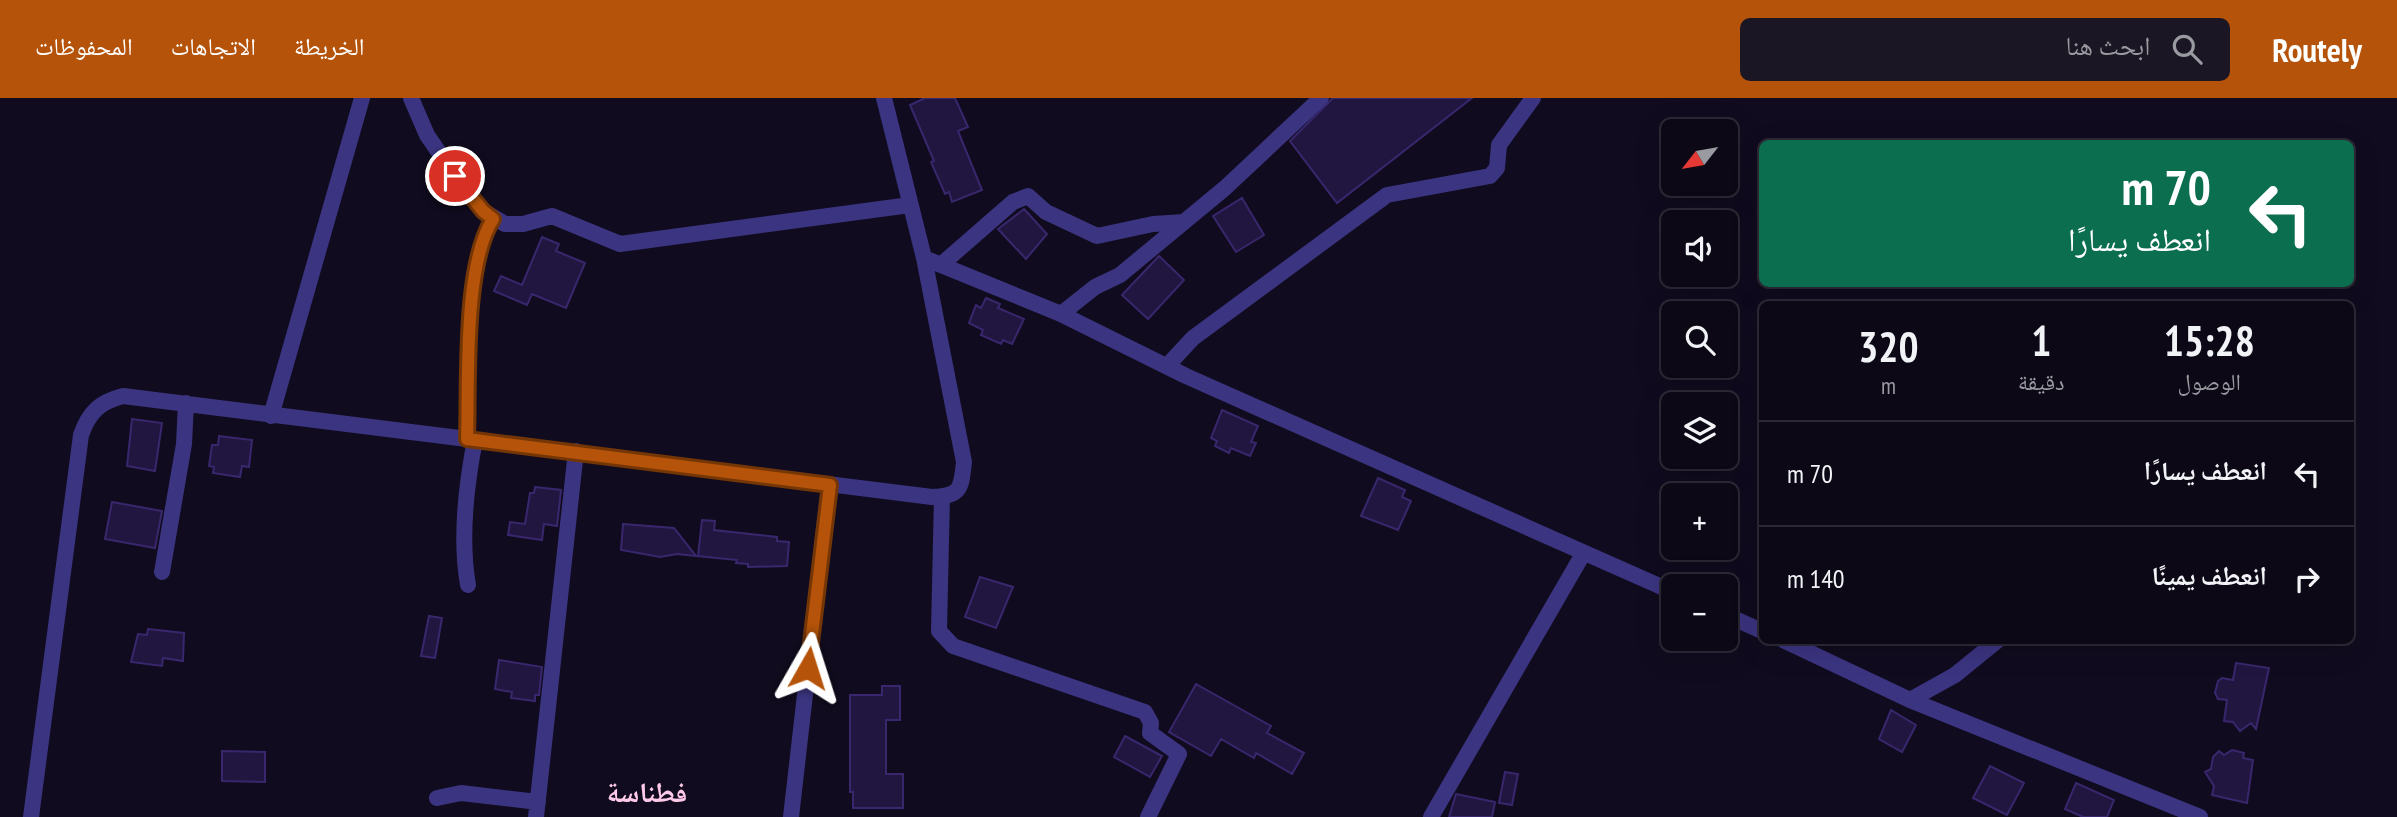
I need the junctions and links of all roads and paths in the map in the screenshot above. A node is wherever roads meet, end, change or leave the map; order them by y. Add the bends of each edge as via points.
1 (362, 98) edge
2 (411, 98) edge
3 (884, 98) edge
4 (1321, 98) edge
5 (1533, 98) edge
6 (910, 205) junction
7 (493, 219) junction
8 (1184, 222) junction
9 (924, 258) junction
10 (943, 263) junction
11 (1061, 314) junction
12 (1167, 366) junction
13 (186, 403) junction
14 (271, 416) junction
15 (471, 440) junction
16 (576, 451) junction
17 (830, 485) junction
18 (942, 496) junction
19 (1583, 554) junction
20 (162, 572) dead end
21 (468, 585) dead end
22 (1661, 588) edge
23 (1738, 620) edge
24 (1759, 630) edge
25 (1791, 644) edge
26 (1993, 644) edge
27 (1910, 701) junction
28 (437, 798) dead end
29 (537, 809) edge
30 (2165, 811) edge
31 (31, 817) edge
32 (791, 817) edge
33 (1148, 817) edge
34 (1431, 817) edge
35 (2200, 817) edge

1 - 14 street
2 - 7 street via 436,151
3 - 6 street
4 - 8 street
5 - 12 street via 1499,145 1497,168 1490,176 1387,195 1193,338
6 - 7 street via 620,244 552,215 516,225
6 - 9 street
7 - 15 street via 481,246 474,291
8 - 10 street via 1097,236 1046,212 1028,196 1013,202
8 - 11 street via 1120,275 1081,296
9 - 10 street
9 - 18 street via 964,462 961,486 951,496
10 - 11 street
11 - 12 street
12 - 19 street
13 - 14 street
13 - 20 street via 184,444
13 - 31 street via 123,396 106,400 86,419
14 - 15 street
15 - 16 street
15 - 21 street
16 - 17 street
16 - 29 street
17 - 18 street
17 - 32 street
18 - 33 street via 941,636 953,646 1145,712 1150,733 1179,754
19 - 22 street
19 - 34 street
23 - 24 street
25 - 27 street
26 - 27 street via 1955,675
27 - 30 street
28 - 29 street via 461,793
30 - 35 street

